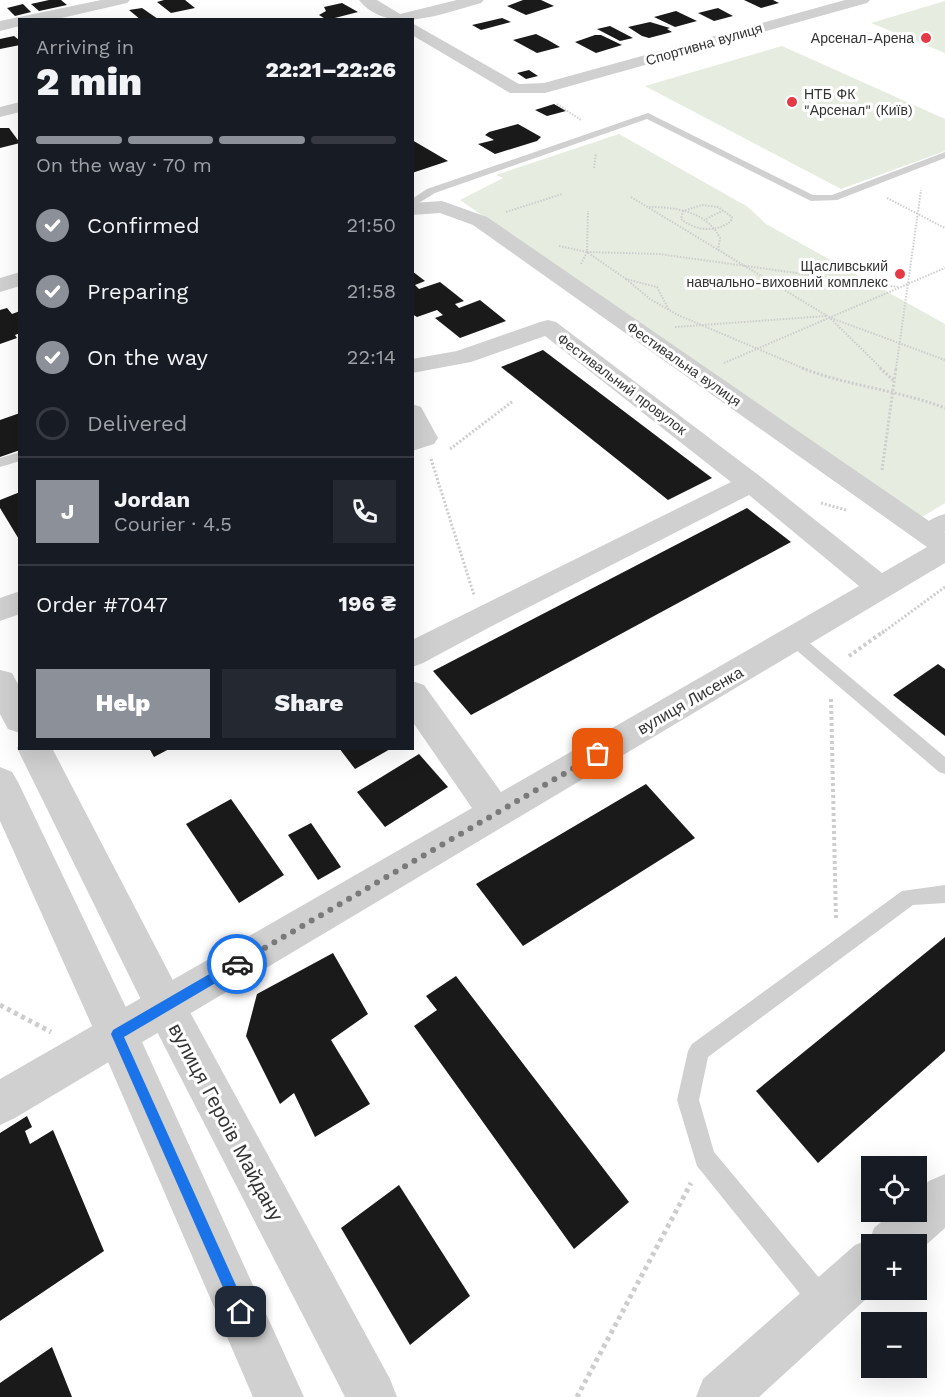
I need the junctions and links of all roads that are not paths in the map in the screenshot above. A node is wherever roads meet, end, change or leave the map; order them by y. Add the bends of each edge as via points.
1 (122, 0) edge
2 (367, 0) edge
3 (476, 0) edge
4 (862, 0) edge
5 (38, 18) edge
6 (395, 18) edge
7 (401, 18) edge
8 (18, 22) edge
9 (0, 26) edge
10 (414, 29) edge
11 (18, 108) edge
12 (0, 112) edge
13 (945, 155) edge
14 (414, 203) edge
15 (414, 209) edge
16 (18, 280) edge
17 (0, 285) edge
18 (414, 366) edge
19 (414, 419) edge
20 (423, 448) edge
21 (18, 457) edge
22 (0, 463) edge
23 (751, 483) junction
24 (940, 538) edge
25 (881, 588) junction
26 (18, 603) edge
27 (0, 610) edge
28 (794, 639) junction
29 (414, 654) edge
30 (0, 682) edge
31 (414, 697) edge
32 (18, 716) edge
33 (35, 750) edge
34 (945, 767) edge
35 (0, 782) edge
36 (496, 814) junction
37 (945, 894) edge
38 (165, 1006) junction
39 (117, 1034) junction
40 (0, 1103) edge
41 (945, 1197) edge
42 (903, 1234) edge
43 (861, 1272) edge
44 (825, 1304) junction
45 (279, 1397) edge
46 (372, 1397) edge
47 (721, 1397) edge

1 - 5 street
2 - 6 street
3 - 7 street
4 - 10 street, Спортивна вулиця via 545,88 516,89
8 - 9 street
11 - 12 street
13 - 14 lane via 833,198 811,198 648,116 431,191
15 - 24 street, Фестивальна вулиця via 442,207 480,221
16 - 17 street
18 - 23 street, Фестивальний провулок via 462,357 548,327
19 - 20 street
21 - 22 lane
23 - 25 street
23 - 29 street
24 - 25 street, вулиця Лисенка
25 - 28 street, вулиця Лисенка
26 - 27 street
28 - 34 lane
28 - 36 street, вулиця Лисенка
30 - 32 street
31 - 36 street
33 - 38 street, вулиця Героїв Майдану
35 - 39 street
36 - 38 street, вулиця Лисенка
37 - 44 lane via 909,897 699,1051 688,1100 705,1158
38 - 39 street, вулиця Лисенка
38 - 46 street, вулиця Героїв Майдану
39 - 40 street, вулиця Лисенка
39 - 45 street
41 - 42 street
43 - 44 street
44 - 47 street

